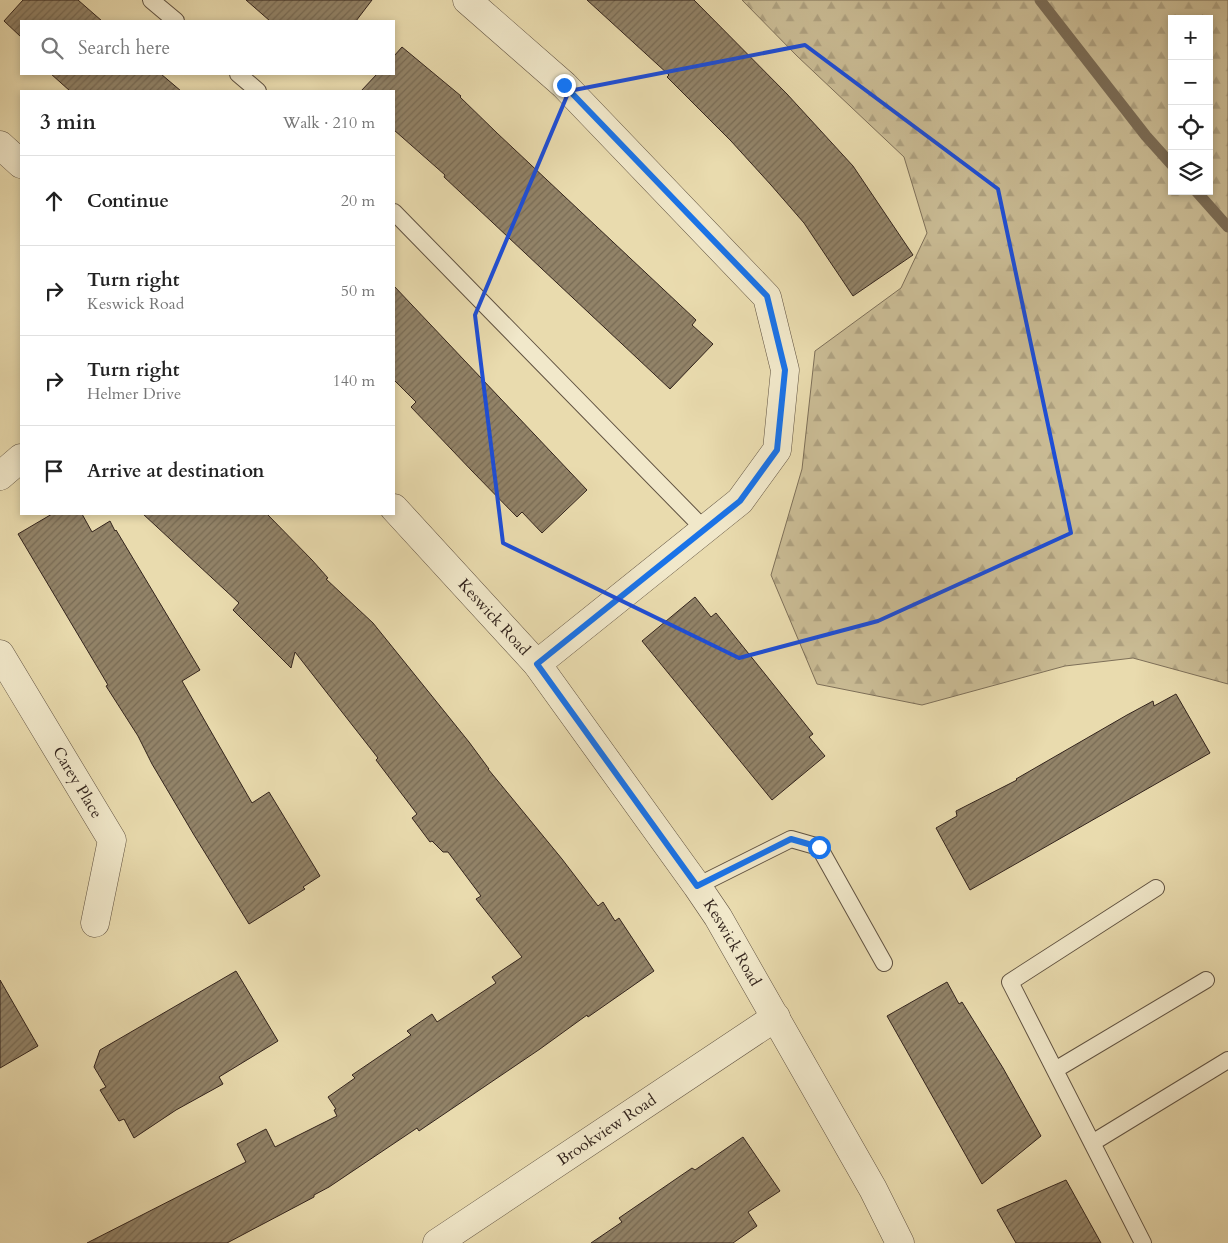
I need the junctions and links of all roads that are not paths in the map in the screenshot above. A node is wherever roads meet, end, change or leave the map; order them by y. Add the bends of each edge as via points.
1 (151, 0) edge
2 (467, 0) edge
3 (175, 20) edge
4 (239, 75) edge
5 (257, 90) edge
6 (0, 146) edge
7 (20, 163) edge
8 (395, 213) edge
9 (20, 459) edge
10 (0, 476) edge
11 (395, 509) edge
12 (705, 530) junction
13 (0, 654) edge
14 (537, 664) junction
15 (697, 886) junction
16 (1156, 888) dead end
17 (95, 923) dead end
18 (884, 964) dead end
19 (1206, 980) dead end
20 (776, 1017) junction
21 (1228, 1060) edge
22 (1055, 1070) junction
23 (1092, 1143) junction
24 (437, 1243) edge
25 (900, 1243) edge
26 (1143, 1243) edge

1 - 3 lane
2 - 12 street via 564,85 767,296 785,370 777,450 740,501
4 - 5 lane
6 - 7 street
8 - 12 lane
9 - 10 street
11 - 14 street, Keswick Road
12 - 14 street
13 - 17 street, Carey Place via 112,840
14 - 15 street, Keswick Road
15 - 18 lane via 791,839 819,847
15 - 20 street, Keswick Road
16 - 22 lane via 1010,982
19 - 22 lane
20 - 24 street, Brookview Road
20 - 25 street, Keswick Road via 874,1189
21 - 23 lane
22 - 23 lane
23 - 26 lane

